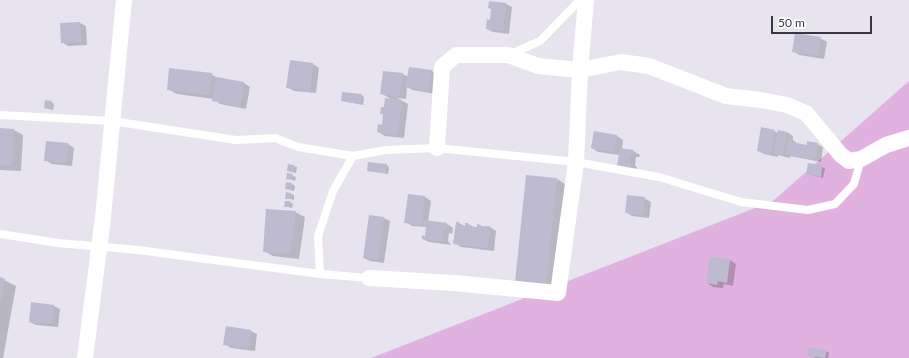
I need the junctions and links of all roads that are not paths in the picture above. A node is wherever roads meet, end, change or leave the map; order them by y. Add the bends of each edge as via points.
1 (124, 0) edge
2 (580, 0) edge
3 (586, 0) edge
4 (508, 56) junction
5 (580, 70) junction
6 (0, 115) edge
7 (112, 122) junction
8 (909, 138) edge
9 (437, 148) junction
10 (353, 156) junction
11 (860, 158) junction
12 (576, 162) junction
13 (0, 234) edge
14 (99, 247) junction
15 (320, 274) junction
16 (369, 278) joint
17 (85, 358) edge

1 - 7 street
2 - 4 lane via 540,41
3 - 5 street
4 - 5 street via 538,66
4 - 9 street via 456,55 442,67
5 - 11 street via 621,62 649,66 726,96 787,105 806,113 849,161
5 - 12 street
6 - 7 lane
7 - 10 lane via 236,140 275,138 298,147
7 - 14 street
8 - 11 street via 886,145
9 - 10 lane via 386,150
9 - 12 lane
10 - 15 lane via 333,191 318,236
11 - 12 lane via 854,184 835,204 808,210 741,202 659,178
12 - 16 street via 558,293
13 - 14 lane
14 - 15 lane
14 - 17 street
15 - 16 lane

